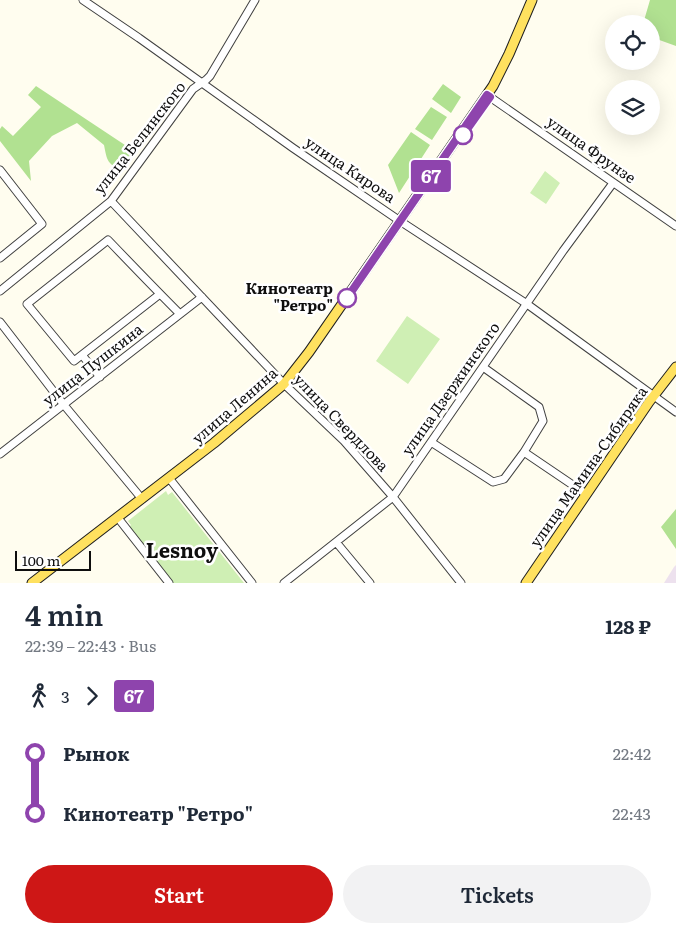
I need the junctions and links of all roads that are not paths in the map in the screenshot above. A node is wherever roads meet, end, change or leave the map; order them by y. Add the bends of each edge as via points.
1 (83, 0) edge
2 (255, 0) edge
3 (533, 0) edge
4 (201, 83) junction
5 (488, 96) junction
6 (0, 170) edge
7 (613, 182) junction
8 (112, 201) junction
9 (401, 221) junction
10 (676, 226) edge
11 (0, 258) edge
12 (0, 291) edge
13 (160, 294) junction
14 (202, 297) junction
15 (527, 304) junction
16 (180, 314) junction
17 (0, 322) edge
18 (82, 355) junction
19 (676, 366) edge
20 (483, 367) junction
21 (100, 377) junction
22 (285, 385) junction
23 (654, 396) junction
24 (64, 405) junction
25 (676, 412) edge
26 (431, 442) junction
27 (524, 452) junction
28 (0, 454) edge
29 (170, 479) junction
30 (586, 494) junction
31 (393, 498) junction
32 (142, 499) junction
33 (119, 519) junction
34 (336, 542) junction
35 (71, 556) junction
36 (32, 583) edge
37 (38, 583) edge
38 (168, 583) edge
39 (252, 583) edge
40 (284, 583) edge
41 (370, 583) edge
42 (461, 583) edge
43 (526, 583) edge

1 - 4 street, улица Кирова
2 - 4 street, улица Белинского via 210,76
3 - 5 main road, улица Ленина
4 - 8 street, улица Белинского via 193,89
4 - 9 street, улица Кирова
5 - 7 street, улица Фрунзе
5 - 9 main road, улица Ленина
6 - 11 street via 42,224
7 - 10 street, улица Фрунзе
7 - 15 street, улица Дзержинского
8 - 12 street, улица Белинского
8 - 14 street, улица Свердлова
9 - 15 street, улица Кирова
9 - 22 main road, улица Ленина
13 - 16 street
13 - 18 street
13 - 18 street via 108,240 27,304 74,361
14 - 16 street, улица Пушкина
14 - 22 street, улица Свердлова
15 - 20 street, улица Дзержинского
15 - 23 street, улица Кирова
16 - 21 street, улица Пушкина
17 - 24 street
18 - 21 street
19 - 23 main road, улица Мамина-Сибиряка
20 - 26 street, улица Дзержинского
20 - 27 street via 540,407 543,421
21 - 24 street, улица Пушкина
22 - 29 main road, улица Ленина
22 - 31 street, улица Свердлова via 344,441
23 - 25 street, улица Кирова
23 - 30 main road, улица Мамина-Сибиряка
24 - 28 street, улица Пушкина
24 - 32 street
26 - 27 street via 493,482 504,479
26 - 31 street, улица Дзержинского
27 - 30 street
29 - 32 main road, улица Ленина
29 - 33 main road
29 - 39 street
30 - 43 main road, улица Мамина-Сибиряка
31 - 34 street, улица Дзержинского
31 - 42 street, улица Свердлова
32 - 33 main road, улица Ленина
33 - 35 main road, улица Ленина
33 - 38 street
34 - 40 street, улица Дзержинского
34 - 41 street
35 - 36 main road, улица Ленина
35 - 37 main road

